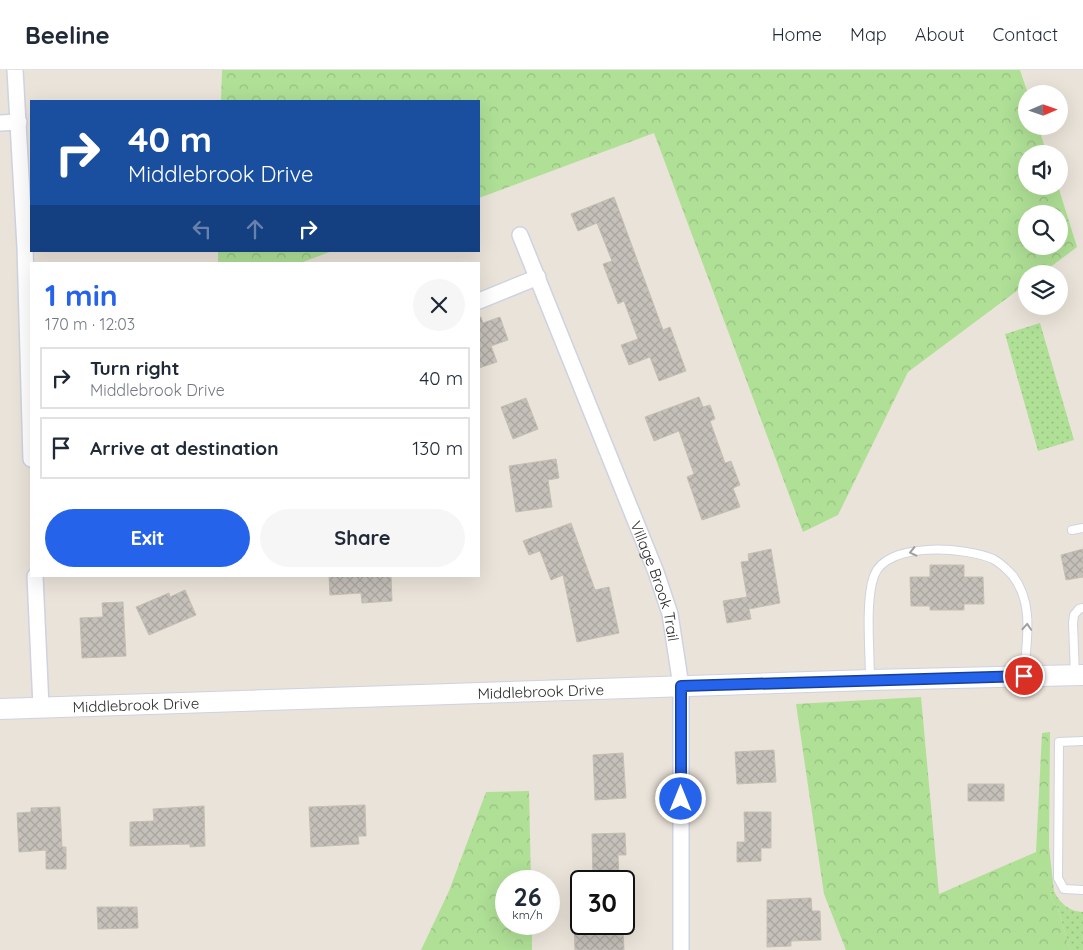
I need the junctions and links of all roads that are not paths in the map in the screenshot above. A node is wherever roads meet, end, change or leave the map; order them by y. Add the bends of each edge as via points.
1 (16, 70) edge
2 (19, 122) junction
3 (0, 123) edge
4 (520, 235) dead end
5 (28, 247) edge
6 (538, 277) junction
7 (480, 301) edge
8 (30, 388) edge
9 (1083, 528) edge
10 (1072, 530) dead end
11 (35, 577) edge
12 (1083, 608) edge
13 (1079, 675) edge
14 (1024, 676) junction
15 (870, 680) junction
16 (681, 686) junction
17 (41, 707) junction
18 (0, 709) edge
19 (1083, 741) edge
20 (1083, 890) edge
21 (682, 950) edge

1 - 2 street
2 - 3 street
2 - 5 street
4 - 6 street, Village Brook Trail
5 - 8 street
6 - 7 street
6 - 16 street, Village Brook Trail via 656,572 670,614
9 - 10 lane
11 - 17 street
12 - 13 lane via 1074,615
13 - 14 street, Middlebrook Drive
14 - 15 street, Middlebrook Drive
14 -> 15 lane via 1028,614 1025,599 1013,576 994,559 925,549 884,561 874,576
15 - 16 street, Middlebrook Drive
16 - 17 street, Middlebrook Drive
16 - 21 street, Village Brook Trail
17 - 18 street, Middlebrook Drive
19 - 20 lane via 1059,742 1058,878 1064,889

